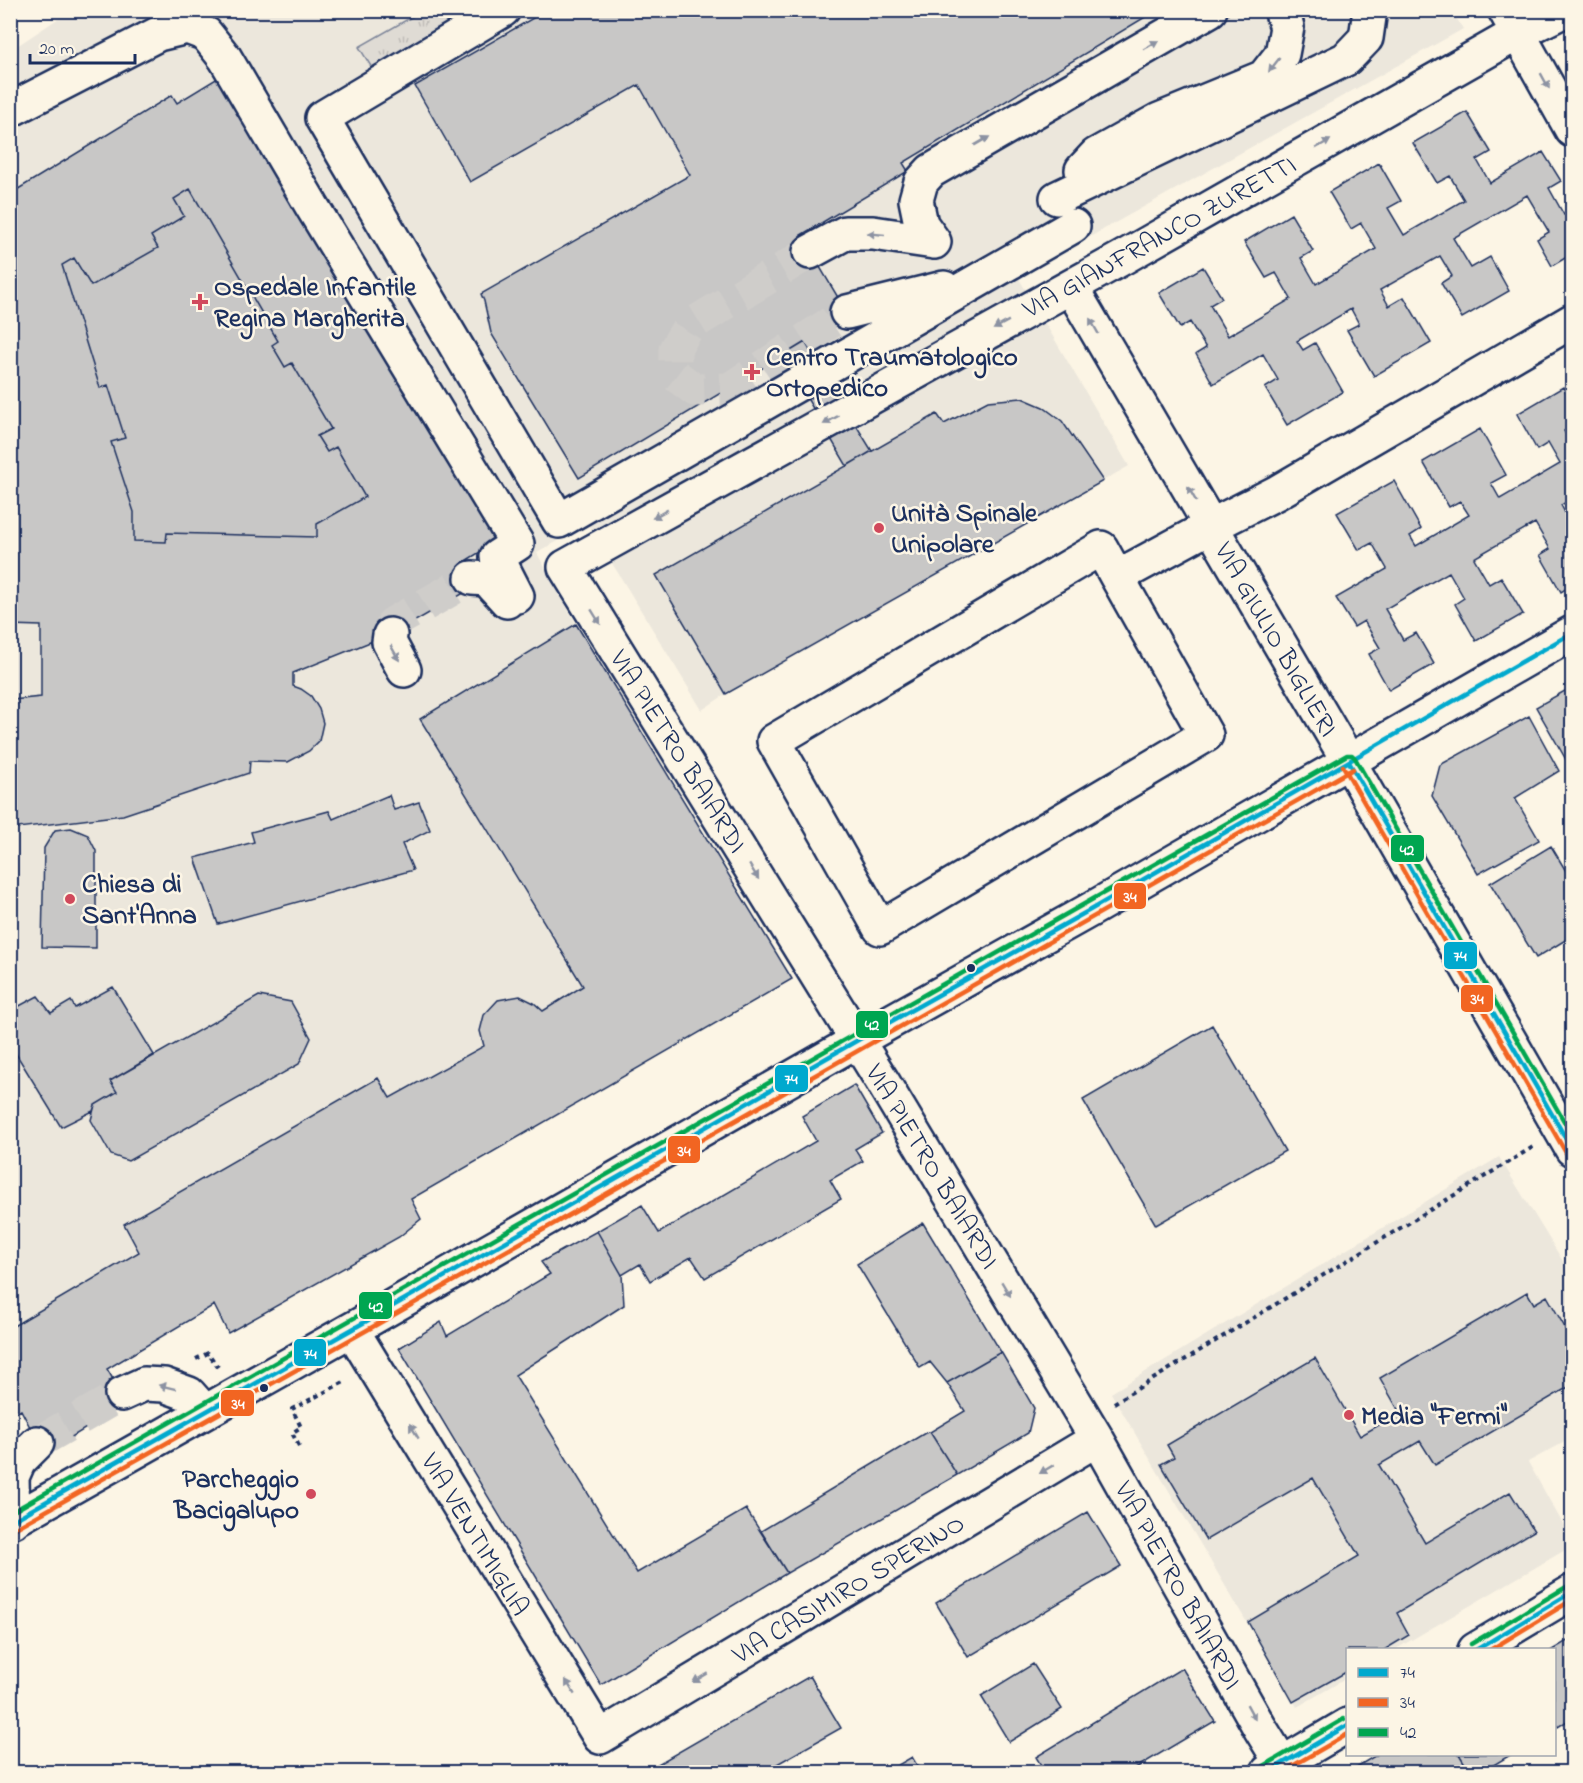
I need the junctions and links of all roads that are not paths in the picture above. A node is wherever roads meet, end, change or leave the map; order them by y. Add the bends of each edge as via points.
1 (503, 10) edge
2 (1210, 10) edge
3 (1281, 10) edge
4 (1370, 10) edge
5 (1565, 10) edge
6 (1511, 22) edge
7 (10, 110) edge
8 (1572, 130) edge
9 (1073, 226) dead end
10 (810, 252) tunnel mouth
11 (983, 278) junction
12 (1071, 287) junction
13 (847, 312) tunnel mouth
14 (1572, 321) edge
15 (1211, 526) junction
16 (565, 567) joint
17 (1118, 577) junction
18 (471, 578) dead end
19 (1572, 633) edge
20 (390, 635) dead end
21 (404, 670) dead end
22 (1349, 762) junction
23 (858, 1040) junction
24 (1567, 1139) edge
25 (352, 1330) junction
26 (122, 1394) tunnel mouth
27 (205, 1412) junction
28 (1091, 1430) junction
29 (37, 1443) tunnel mouth
30 (12, 1522) edge
31 (1572, 1592) edge
32 (1478, 1648) edge
33 (1346, 1726) edge
34 (600, 1737) joint
35 (1279, 1770) edge

1 - 11 street via 322,118 559,521
2 - 10 street via 931,171 921,182 916,200 921,224 934,242 845,233
3 -> 4 street via 1287,27 1282,54 1264,77 1160,120 1096,155 1057,198 1346,59 1366,38
5 - 6 street, VIA GIANFRANCO ZURETTI
6 -> 8 street
12 -> 6 street, VIA GIANFRANCO ZURETTI
7 - 18 street via 158,34 188,27 206,34 225,58 517,544 497,557 512,598 487,579
9 - 11 street
11 - 13 street
15 -> 12 street, VIA GIULIO BIGLIERI
12 -> 16 street, VIA GIANFRANCO ZURETTI
14 - 15 street via 1276,493
15 - 17 street
15 - 22 street, VIA GIULIO BIGLIERI
16 -> 23 street, VIA PIETRO BAIARDI
17 - 17 street via 1101,548 774,741 880,928 1206,735
19 - 22 street
20 -> 21 street via 389,642
22 - 23 street
22 - 24 street, VIA GIULIO BIGLIERI
23 - 25 street
23 -> 28 street, VIA PIETRO BAIARDI
25 - 27 street
34 -> 25 street, VIA VENTIMIGLIA
27 -> 26 street via 189,1394 164,1385 144,1384
27 - 30 street
28 -> 34 street, VIA CASIMIRO SPERINO
28 -> 35 street, VIA PIETRO BAIARDI via 1260,1728
29 - 30 street via 18,1461 12,1477
31 - 32 street
33 - 35 street

